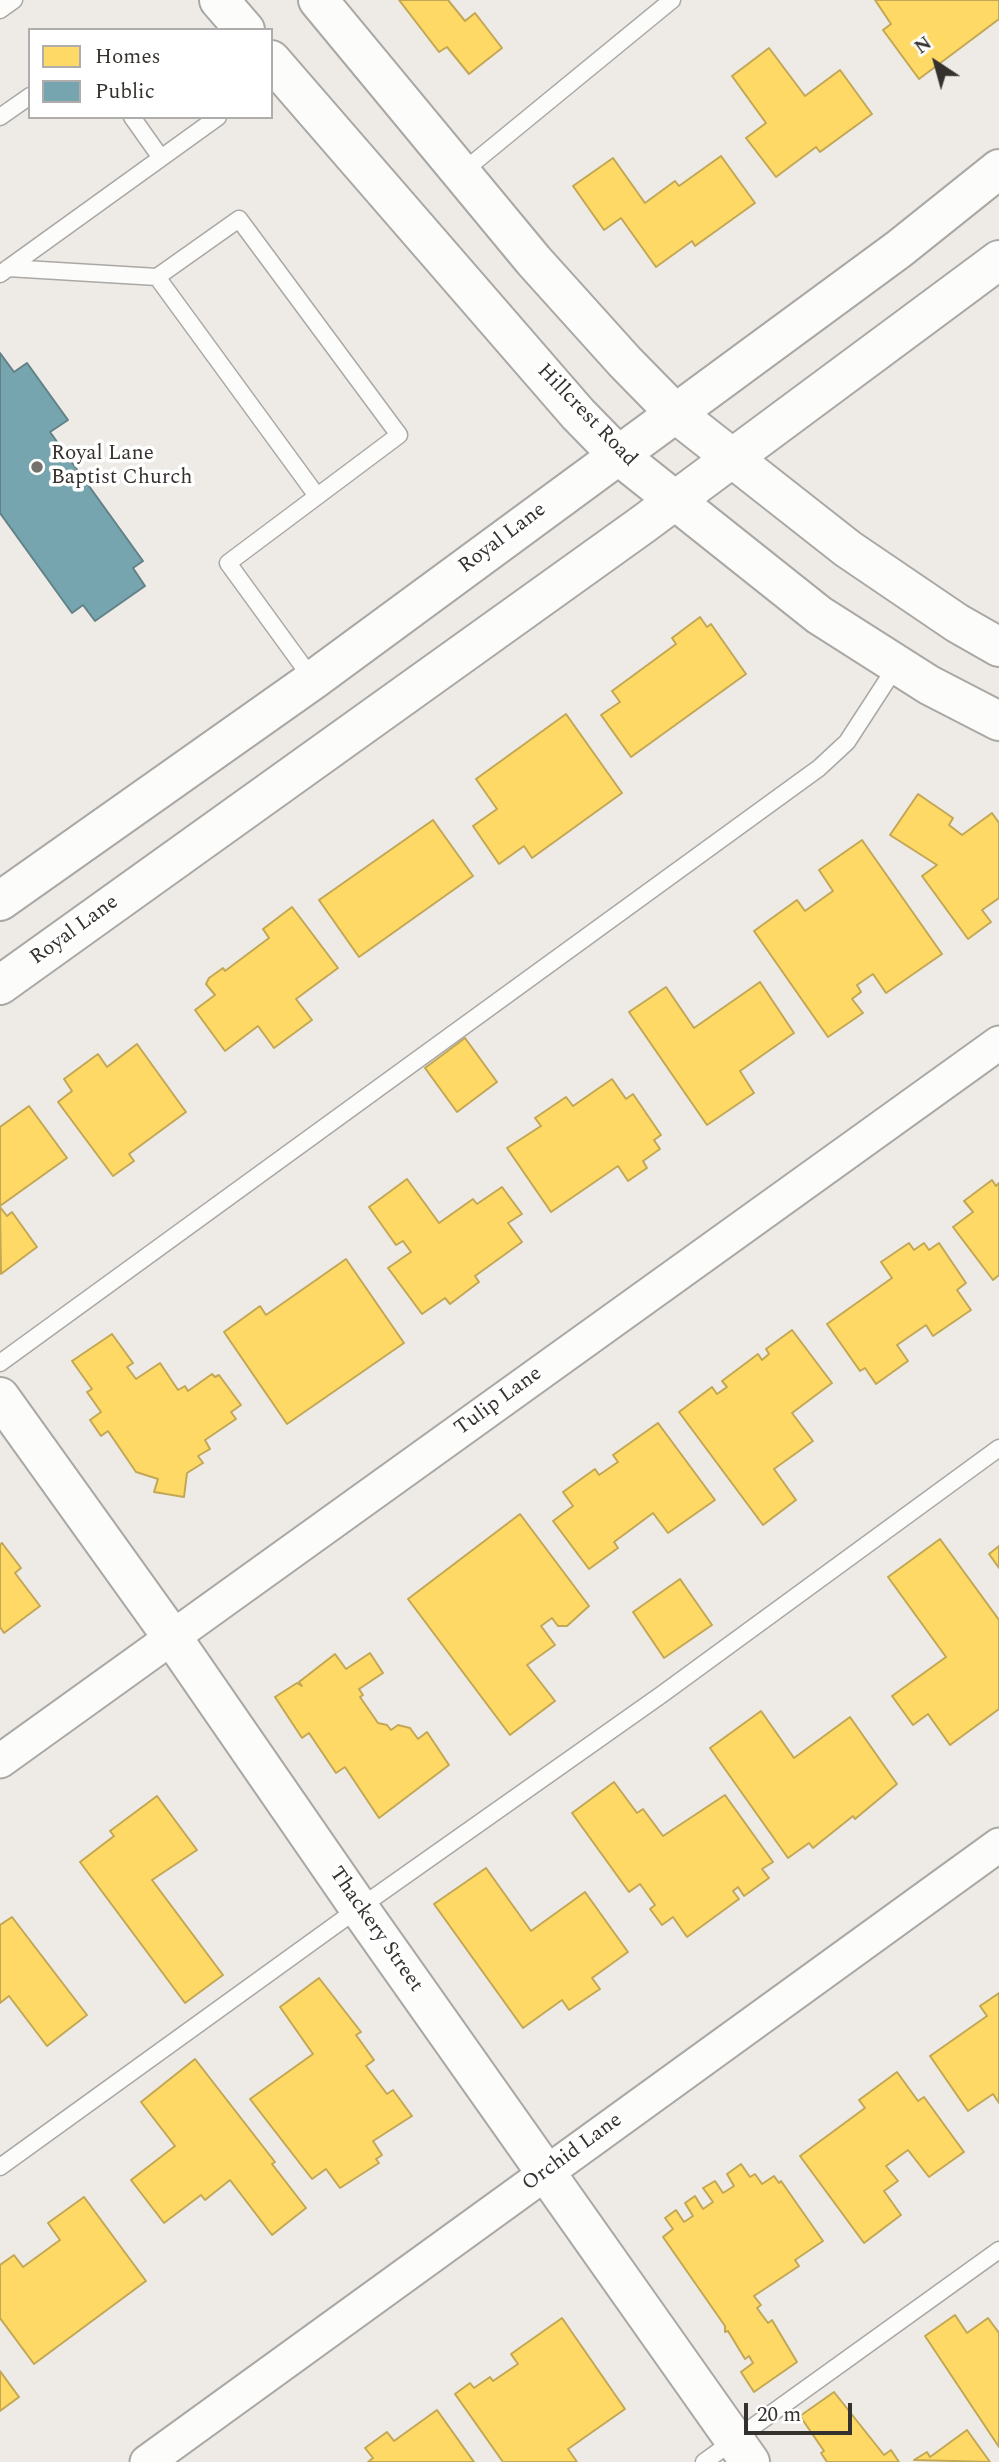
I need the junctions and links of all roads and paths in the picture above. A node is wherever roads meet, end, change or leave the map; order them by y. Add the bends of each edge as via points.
1 (14, 0) edge
2 (219, 0) edge
3 (318, 0) edge
4 (672, 0) edge
5 (0, 10) edge
6 (243, 28) edge
7 (275, 70) edge
8 (28, 97) edge
9 (0, 117) edge
10 (133, 119) edge
11 (215, 119) edge
12 (161, 158) junction
13 (999, 169) edge
14 (461, 173) junction
15 (999, 260) edge
16 (4, 271) edge
17 (157, 277) junction
18 (675, 413) junction
19 (618, 454) junction
20 (733, 459) junction
21 (317, 496) junction
22 (676, 500) junction
23 (999, 647) edge
24 (898, 665) junction
25 (313, 681) junction
26 (999, 721) edge
27 (0, 901) edge
28 (0, 985) edge
29 (999, 1043) edge
30 (0, 1363) edge
31 (0, 1398) edge
32 (999, 1448) edge
33 (172, 1637) junction
34 (0, 1762) edge
35 (999, 1845) edge
36 (359, 1908) junction
37 (0, 2167) edge
38 (546, 2172) junction
39 (999, 2250) edge
40 (743, 2451) edge
41 (147, 2462) edge
42 (704, 2462) edge

1 - 5 lane
2 - 6 main road
3 - 14 main road
4 - 14 lane
7 - 19 main road, Hillcrest Road
8 - 9 lane
10 - 12 lane
11 - 12 lane
12 - 16 lane
13 - 18 main road, Royal Lane via 899,249
14 - 18 main road via 534,261
15 - 20 main road, Royal Lane
16 - 17 lane
17 - 21 lane
17 - 21 lane via 239,219 399,435
18 - 19 main road, Royal Lane
18 - 20 main road
19 - 22 main road, Hillcrest Road
19 - 25 main road, Royal Lane
20 - 22 main road, Royal Lane
20 - 23 main road via 848,549
21 - 25 lane via 228,563
22 - 24 main road, Hillcrest Road via 819,615
22 - 28 main road, Royal Lane
24 - 26 main road, Hillcrest Road
24 - 30 lane via 847,742 819,768
25 - 27 main road, Royal Lane
29 - 33 street, Tulip Lane
31 - 33 main road, Thackery Street
32 - 36 lane
33 - 34 street, Tulip Lane
33 - 36 main road, Thackery Street
35 - 38 street, Orchid Lane
36 - 37 lane
36 - 38 main road, Thackery Street
38 - 40 main road, Thackery Street
38 - 41 street, Orchid Lane
39 - 40 lane
40 - 42 lane

